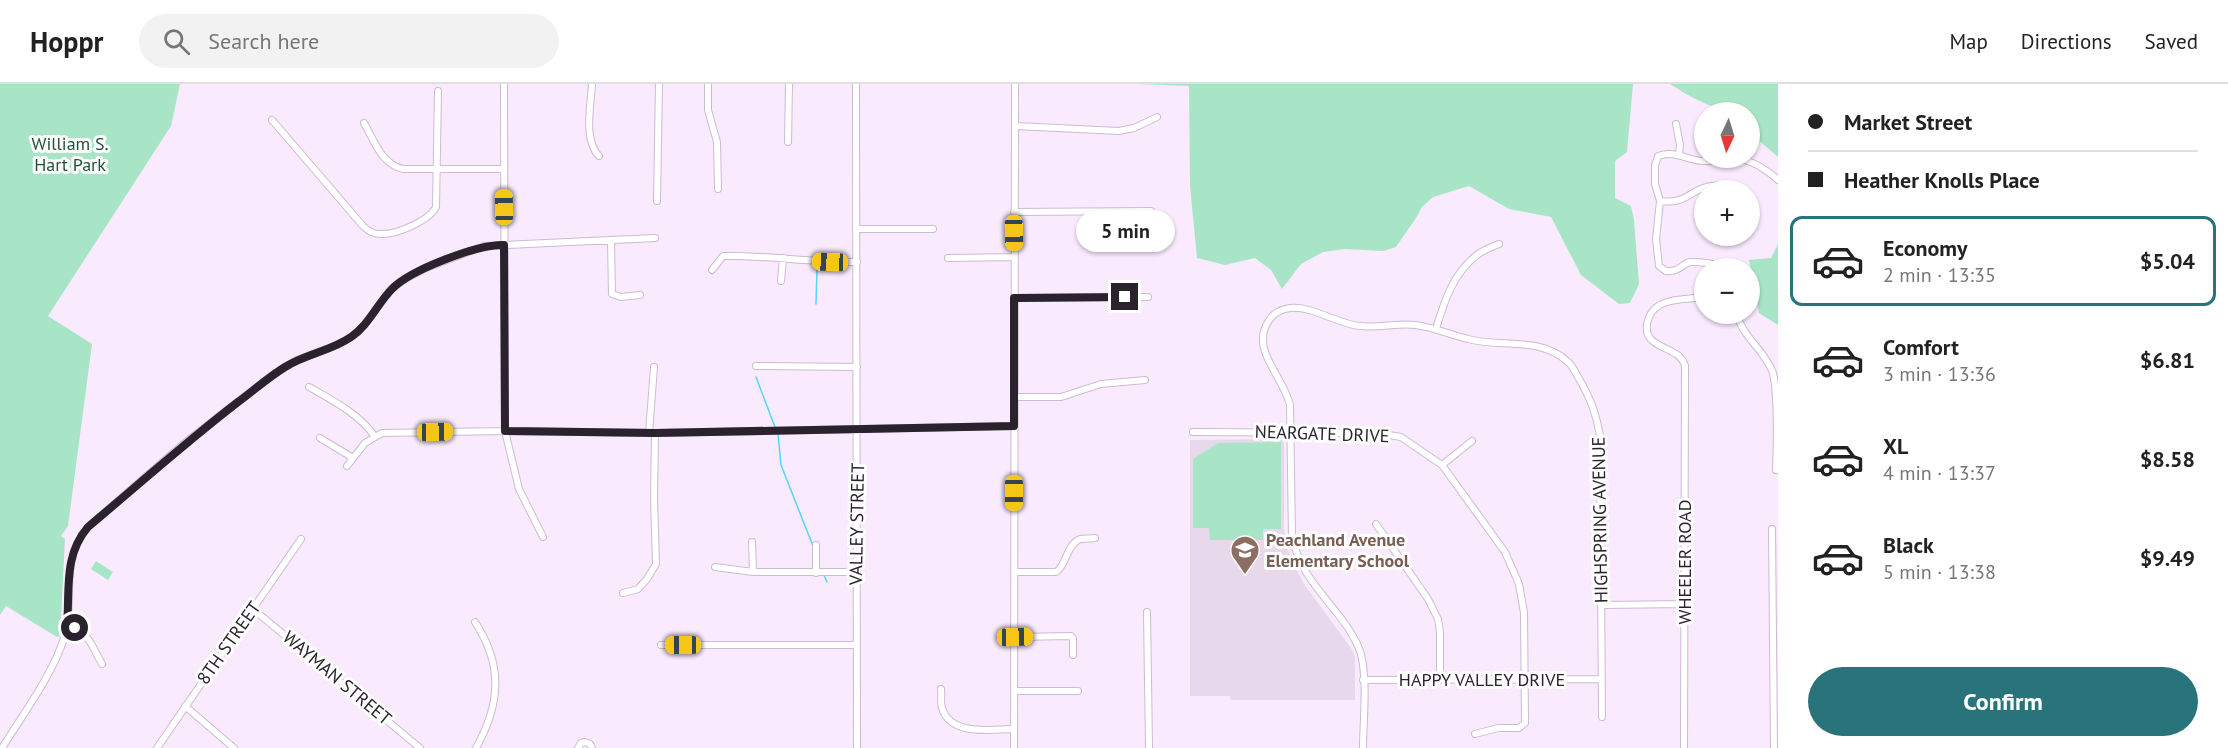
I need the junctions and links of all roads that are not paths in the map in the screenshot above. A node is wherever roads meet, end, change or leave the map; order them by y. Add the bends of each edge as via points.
1 (504, 84) edge
2 (592, 84) edge
3 (659, 84) edge
4 (708, 84) edge
5 (789, 84) edge
6 (856, 84) edge
7 (1015, 84) edge
8 (438, 91) dead end
9 (1157, 117) dead end
10 (272, 120) dead end
11 (364, 123) dead end
12 (1676, 124) dead end
13 (1015, 126) junction
14 (788, 142) dead end
15 (1679, 154) junction
16 (599, 156) dead end
17 (438, 169) junction
18 (503, 169) junction
19 (1778, 180) edge
20 (718, 189) dead end
21 (1694, 194) edge
22 (657, 201) dead end
23 (1660, 201) junction
24 (1151, 211) dead end
25 (1014, 212) junction
26 (857, 229) junction
27 (933, 229) dead end
28 (655, 237) dead end
29 (611, 241) junction
30 (1498, 244) dead end
31 (504, 245) junction
32 (1014, 257) junction
33 (783, 258) junction
34 (948, 258) dead end
35 (856, 261) junction
36 (1694, 261) edge
37 (712, 270) dead end
38 (781, 281) dead end
39 (640, 295) dead end
40 (1148, 297) dead end
41 (1014, 298) junction
42 (1694, 298) edge
43 (1740, 324) edge
44 (1436, 329) junction
45 (756, 366) dead end
46 (654, 367) dead end
47 (857, 367) junction
48 (1145, 380) dead end
49 (309, 387) dead end
50 (1778, 387) edge
51 (1014, 397) junction
52 (1014, 426) junction
53 (505, 431) junction
54 (858, 431) junction
55 (1193, 432) dead end
56 (1290, 432) junction
57 (652, 433) junction
58 (375, 437) junction
59 (320, 438) dead end
60 (1472, 441) dead end
61 (353, 458) junction
62 (1442, 465) junction
63 (346, 466) dead end
64 (1776, 470) dead end
65 (1376, 524) dead end
66 (1772, 529) dead end
67 (543, 537) dead end
68 (301, 538) dead end
69 (1095, 538) dead end
70 (752, 542) dead end
71 (816, 545) dead end
72 (715, 567) dead end
73 (753, 572) junction
74 (856, 572) junction
75 (1014, 572) junction
76 (816, 573) junction
77 (623, 593) dead end
78 (1775, 603) edge
79 (1685, 604) junction
80 (1602, 605) junction
81 (253, 609) junction
82 (1147, 612) dead end
83 (475, 622) dead end
84 (67, 627) junction
85 (1015, 637) junction
86 (661, 645) dead end
87 (856, 645) junction
88 (1073, 655) dead end
89 (102, 664) dead end
90 (1601, 679) junction
91 (1363, 680) junction
92 (1440, 680) junction
93 (1526, 680) junction
94 (941, 690) dead end
95 (1015, 691) junction
96 (1078, 691) dead end
97 (185, 706) junction
98 (1602, 717) dead end
99 (1014, 729) junction
100 (1475, 734) dead end
101 (2, 748) edge
102 (157, 748) edge
103 (234, 748) edge
104 (420, 748) edge
105 (476, 748) edge
106 (578, 748) edge
107 (592, 748) edge
108 (857, 748) edge
109 (1014, 748) edge
110 (1149, 748) edge
111 (1363, 748) edge
112 (1684, 748) edge
113 (1774, 748) edge

1 - 18 street
2 - 16 street via 590,135 592,149
3 - 22 street
4 - 20 street via 708,111 717,142
5 - 14 street
6 - 26 street, VALLEY STREET
7 - 13 street
8 - 17 street
9 - 13 street via 1119,131
10 - 17 street via 371,232 390,233 423,221 433,213 438,200
11 - 17 street via 383,156 395,167
12 - 15 street
13 - 25 street
15 - 19 street via 1702,161 1736,158 1767,170
15 - 23 street via 1658,156 1655,184
17 - 18 street
18 - 31 street
21 - 23 street via 1682,201
23 - 36 street via 1656,239 1659,266 1673,272
24 - 25 street
25 - 32 street
26 - 27 street
26 - 35 street, VALLEY STREET
28 - 29 street
29 - 31 street
29 - 39 street via 612,294
30 - 44 street via 1478,254 1461,272 1446,295
31 - 53 street
31 - 84 street via 470,251 397,284 353,336 271,376 181,446 88,527 71,556
32 - 34 street
32 - 41 street
33 - 35 street
33 - 37 street via 723,256
33 - 38 street
35 - 47 street, VALLEY STREET
40 - 41 street
41 - 51 street
42 - 79 street, WHEELER ROAD via 1660,305 1650,312 1646,326 1650,338 1660,347 1684,360
43 - 50 street via 1769,363
44 - 56 street, HIGHSPRING AVENUE via 1413,325 1360,326 1291,308 1276,313 1265,328 1263,349 1287,392
44 - 80 street, HIGHSPRING AVENUE via 1467,339 1529,344 1549,350 1569,362 1580,380 1590,398 1600,436
45 - 47 street
46 - 57 street
47 - 54 street, VALLEY STREET
48 - 51 street via 1101,384 1061,396
49 - 58 street via 343,407
50 - 64 street
51 - 52 street
52 - 54 street
52 - 75 street
53 - 57 street
53 - 58 street
53 - 67 street via 519,489
54 - 57 street
54 - 74 street, VALLEY STREET
55 - 56 street, NEARGATE DRIVE
56 - 62 street, NEARGATE DRIVE via 1377,432 1401,437
56 - 91 street, HIGHSPRING AVENUE via 1294,546 1305,572 1358,646
57 - 77 street via 656,564 638,589
58 - 61 street
59 - 61 street
60 - 62 street
61 - 63 street
62 - 93 street, NEARGATE DRIVE via 1505,552 1519,584
65 - 92 street via 1428,598 1438,619
66 - 78 street
68 - 81 street, 8TH STREET
69 - 75 street via 1075,543 1056,572
70 - 73 street
71 - 76 street
72 - 73 street
73 - 76 street
74 - 76 street
74 - 87 street, VALLEY STREET
75 - 85 street
78 - 113 street
79 - 80 street
79 - 112 street, WHEELER ROAD
80 - 90 street, HIGHSPRING AVENUE
81 - 97 street, 8TH STREET
81 - 104 street, WAYMAN STREET
82 - 110 street
83 - 105 street via 492,652 496,678 489,717
84 - 89 street via 84,633
84 - 101 street via 51,667
85 - 88 street via 1071,636
85 - 95 street
86 - 87 street
87 - 108 street, VALLEY STREET
90 - 93 street, HAPPY VALLEY DRIVE
90 - 98 street, HIGHSPRING AVENUE
91 - 92 street, HAPPY VALLEY DRIVE
91 - 111 street, HIGHSPRING AVENUE
92 - 93 street, HAPPY VALLEY DRIVE
93 - 100 street, NEARGATE DRIVE via 1525,723 1519,729
94 - 99 street via 942,708 957,726
95 - 96 street
95 - 99 street
97 - 102 street, 8TH STREET
97 - 103 street
99 - 109 street
106 - 107 street via 585,742

